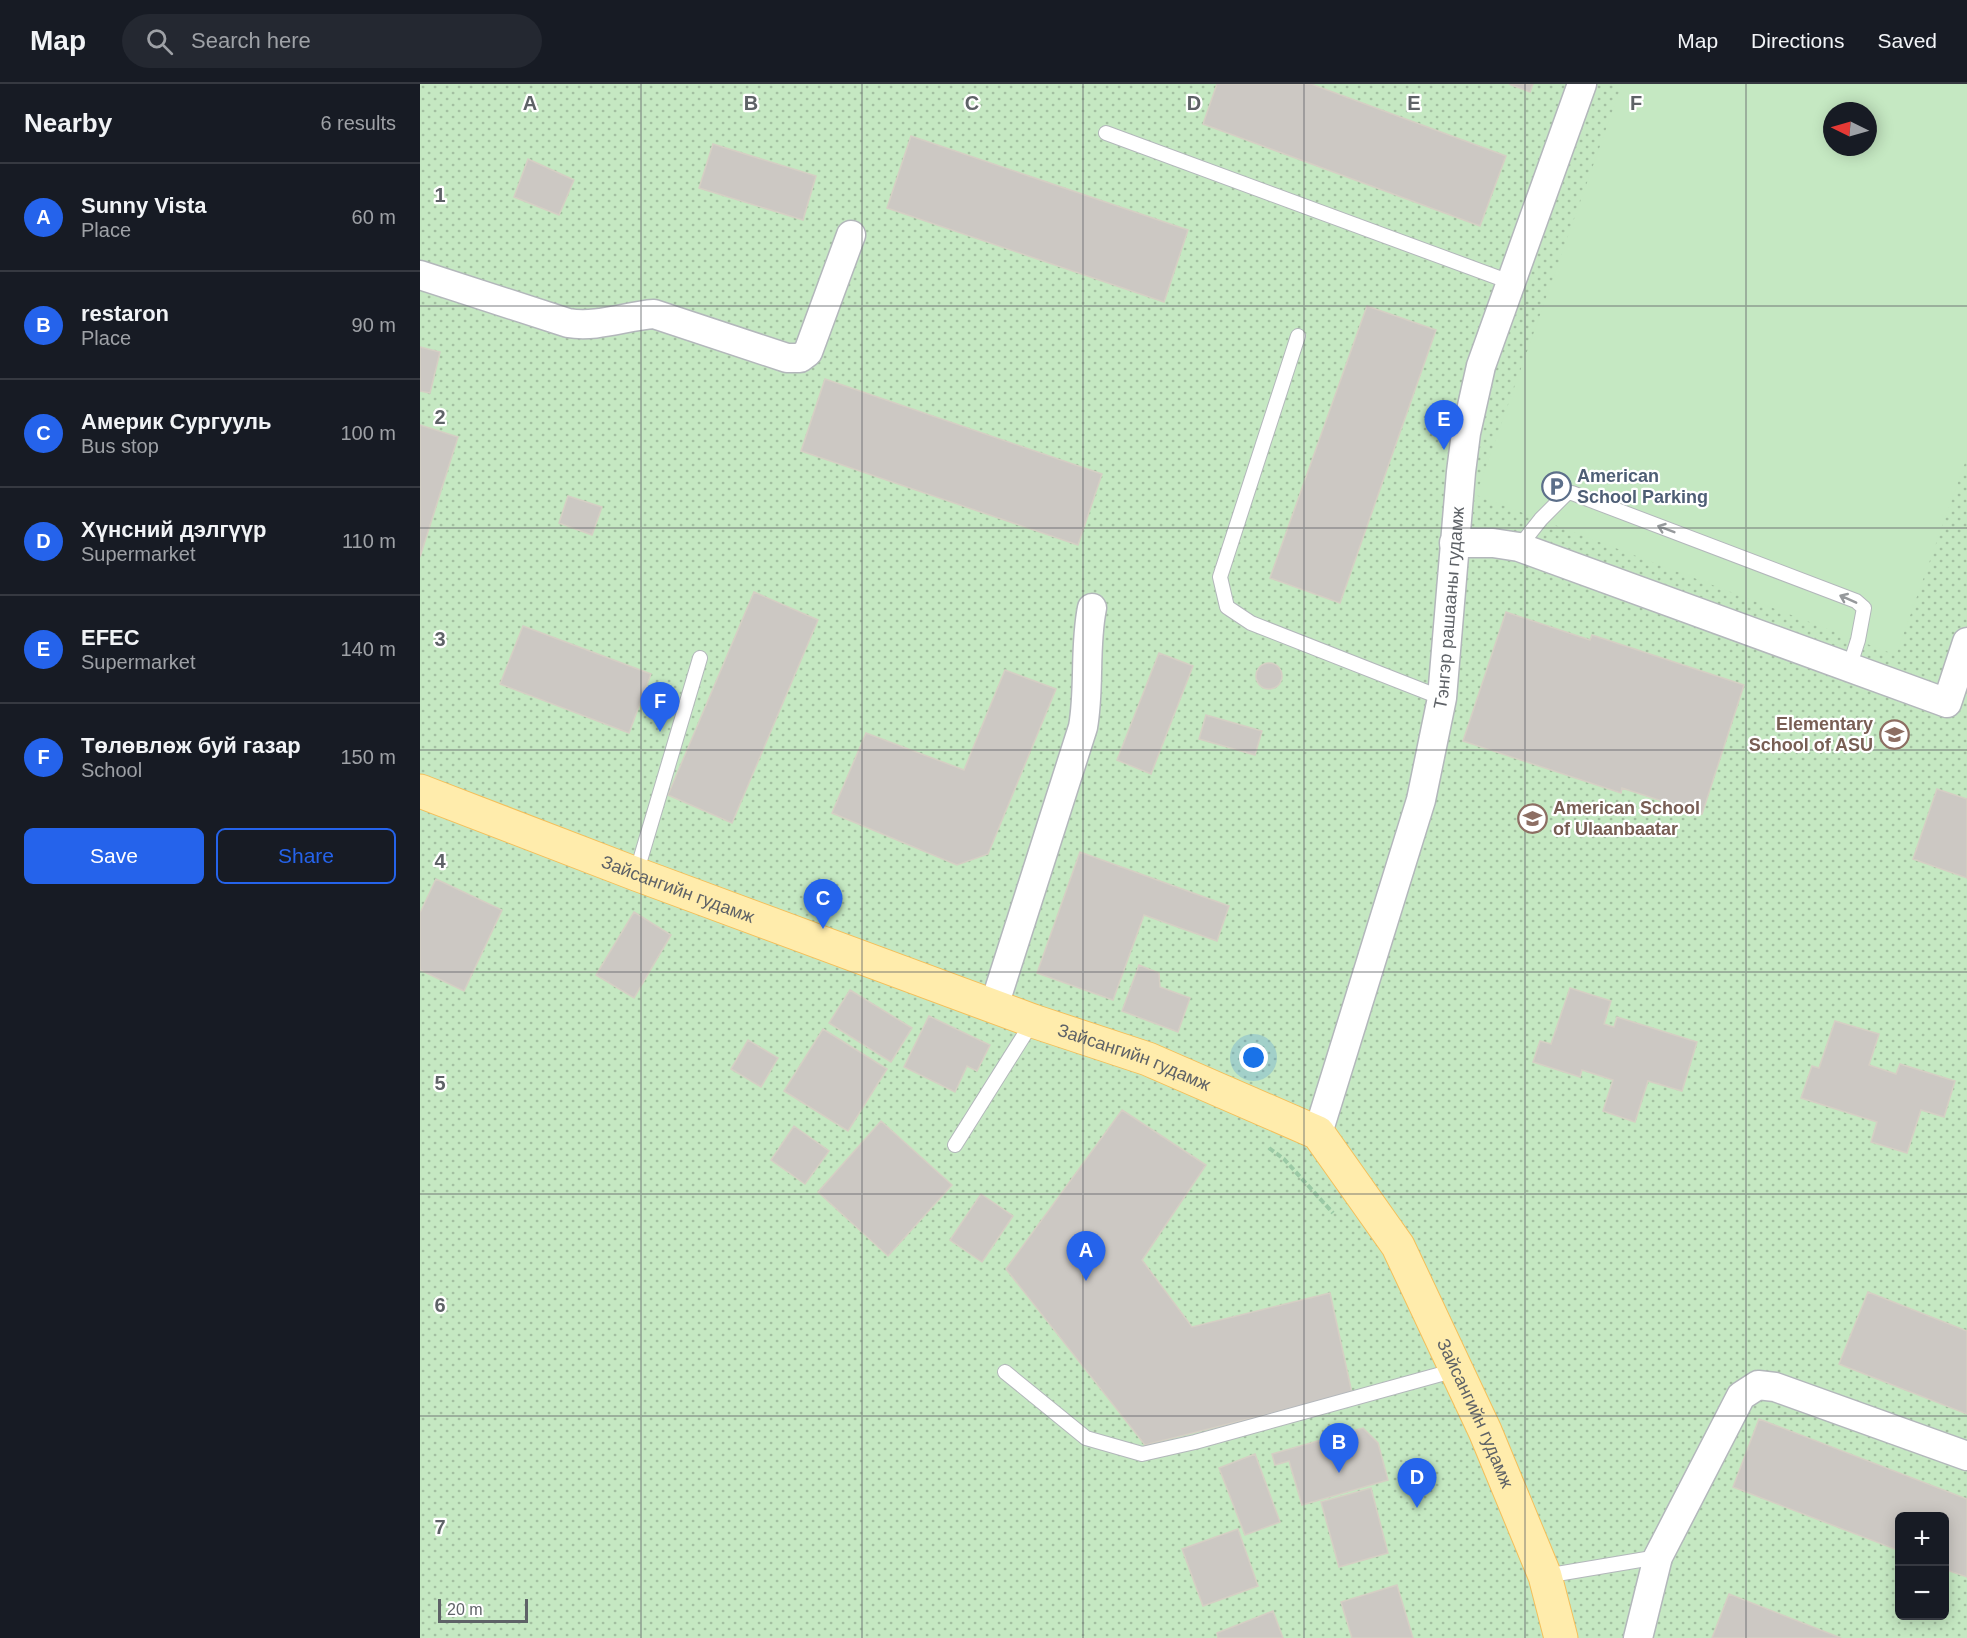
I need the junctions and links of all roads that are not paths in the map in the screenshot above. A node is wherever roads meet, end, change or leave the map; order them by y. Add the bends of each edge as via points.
1 (1582, 84) edge
2 (1106, 133) dead end
3 (851, 235) dead end
4 (420, 275) edge
5 (1510, 282) junction
6 (1298, 336) dead end
7 (1454, 543) junction
8 (1519, 547) junction
9 (1092, 608) dead end
10 (1967, 642) edge
11 (700, 658) dead end
12 (1849, 668) junction
13 (1442, 698) junction
14 (1957, 707) edge
15 (420, 792) edge
16 (636, 874) junction
17 (994, 1006) junction
18 (1033, 1021) junction
19 (1318, 1133) junction
20 (955, 1144) dead end
21 (1456, 1370) junction
22 (1005, 1372) dead end
23 (1967, 1456) edge
24 (1658, 1557) junction
25 (1545, 1576) junction
26 (1561, 1638) edge
27 (1638, 1638) edge

1 - 5 street, Тэнгэр рашааны гудамж
2 - 5 lane
3 - 4 street via 808,352 800,357 787,358 654,314 592,324 568,323
5 - 7 street, Тэнгэр рашааны гудамж via 1473,399
6 - 13 lane via 1220,577 1227,607 1251,623
7 - 8 street
7 - 13 street, Тэнгэр рашааны гудамж
8 - 12 street
12 -> 8 lane via 1864,608 1856,601 1572,493 1567,493 1547,513
9 - 17 street via 1083,727
10 - 14 street
11 - 16 lane
12 - 14 street
13 - 19 street, Тэнгэр рашааны гудамж via 1421,800
15 - 16 main road, Зайсангийн гудамж
16 - 17 main road, Зайсангийн гудамж
17 - 18 main road, Зайсангийн гудамж
18 - 19 main road, Зайсангийн гудамж via 1148,1059
18 - 20 lane
19 - 21 main road, Зайсангийн гудамж via 1398,1246
21 - 22 lane via 1142,1454 1086,1438
21 - 25 main road, Зайсангийн гудамж
23 - 24 street via 1775,1387 1758,1385 1741,1396
24 - 25 lane
24 - 27 street
25 - 26 main road, Зайсангийн гудамж

